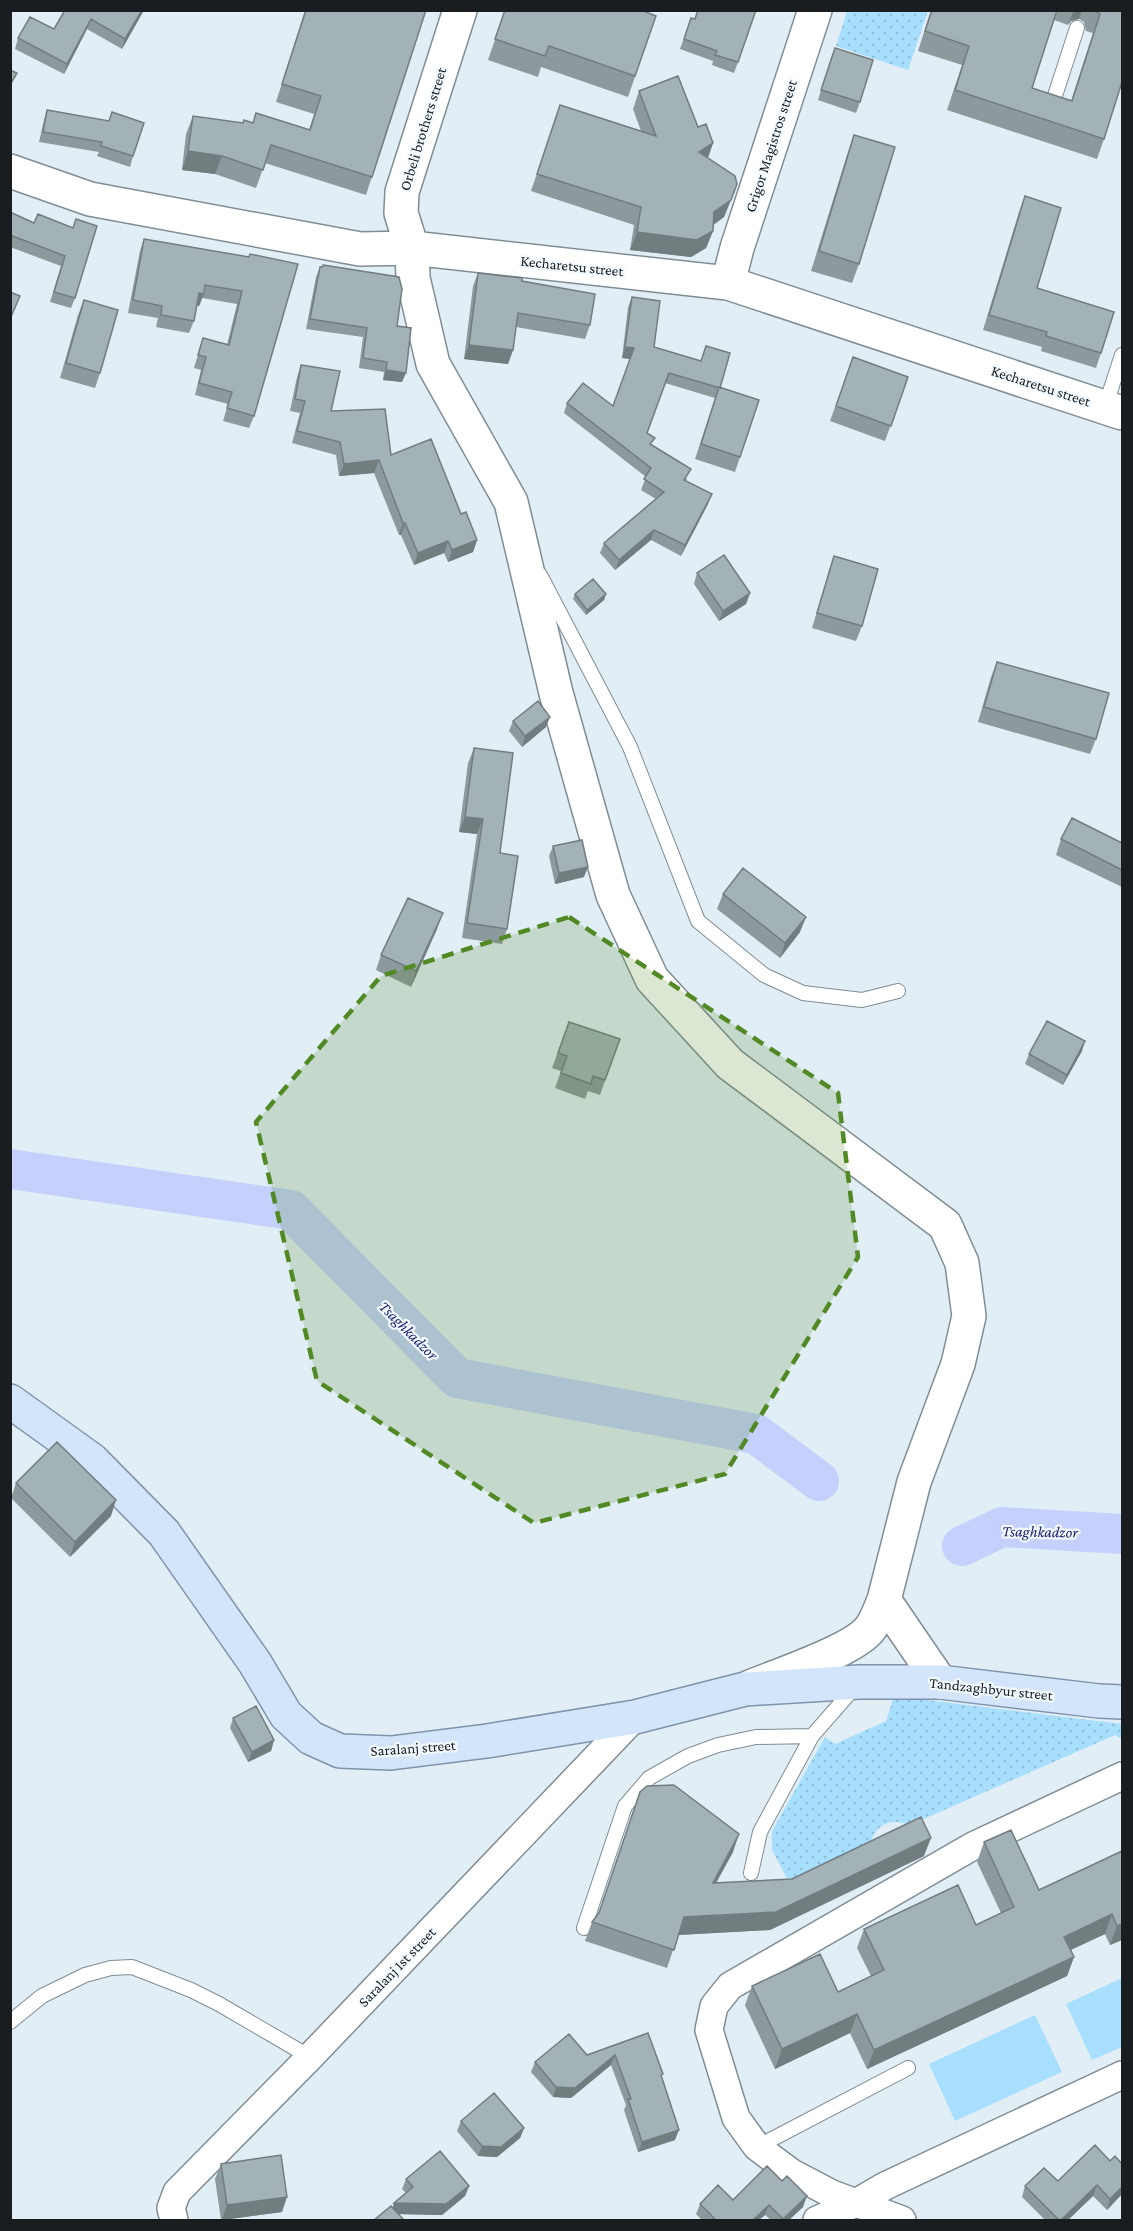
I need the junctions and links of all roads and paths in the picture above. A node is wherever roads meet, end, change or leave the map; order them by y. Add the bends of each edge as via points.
1 (460, 10) edge
2 (815, 10) edge
3 (1077, 28) dead end
4 (1051, 108) edge
5 (10, 171) edge
6 (412, 248) junction
7 (728, 283) junction
8 (1122, 356) edge
9 (1114, 410) edge
10 (522, 541) junction
11 (898, 991) dead end
12 (10, 1401) edge
13 (885, 1600) junction
14 (859, 1682) junction
15 (940, 1682) junction
16 (745, 1689) junction
17 (1122, 1702) edge
18 (635, 1717) junction
19 (812, 1736) junction
20 (1122, 1776) edge
21 (751, 1873) dead end
22 (584, 1928) dead end
23 (10, 2022) edge
24 (310, 2058) junction
25 (908, 2068) dead end
26 (1122, 2075) edge
27 (757, 2147) junction
28 (856, 2203) junction
29 (174, 2220) edge
30 (817, 2220) edge
31 (902, 2220) edge

1 - 6 street, Orbeli brothers street via 402,192 401,213
2 - 7 street, Grigor Magistros street
3 - 4 lane
5 - 6 street, Kecharetsu street via 102,201 360,249
6 - 7 street, Kecharetsu street
6 - 10 street, Orbeli brothers street via 413,278 433,364 512,502
7 - 9 street, Kecharetsu street
8 - 9 lane
10 - 11 lane via 630,747 698,921 764,975 803,993 862,1000
10 - 13 street, Orbeli brothers street via 556,693 613,895 652,979 730,1064 945,1225 962,1263 969,1316 958,1364 915,1482
12 - 18 main road, Saralanj street via 92,1460 164,1533 255,1663 286,1715 311,1738 340,1751 391,1752
13 - 15 street
13 - 16 street, Orbeli brothers street via 870,1629 852,1644
14 - 15 main road, Tandzaghbyur street
14 - 16 main road, Saralanj street
14 - 19 lane
15 - 17 main road, Tandzaghbyur street
16 - 18 main road, Saralanj street
18 - 24 street, Saralanj 1st street
19 - 21 lane via 760,1832
19 - 22 lane via 756,1737 718,1744 649,1778 625,1806
20 - 27 street via 973,1846 730,1986 714,2006 709,2030 736,2118
23 - 24 lane via 42,1996 85,1975 132,1967 209,1999
24 - 29 street, Saralanj 1st street via 177,2192 171,2208
25 - 27 lane
26 - 28 street
27 - 28 street via 792,2173
28 - 30 street
28 - 31 street

